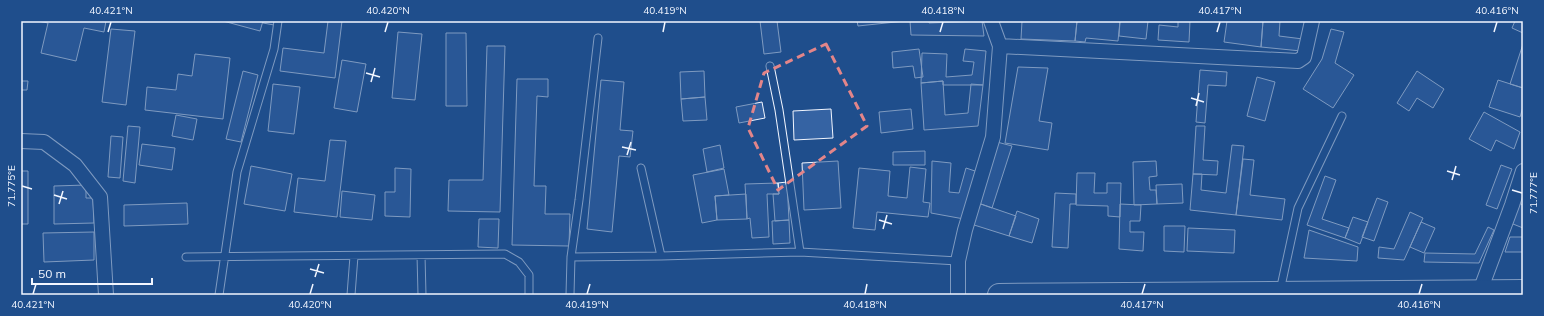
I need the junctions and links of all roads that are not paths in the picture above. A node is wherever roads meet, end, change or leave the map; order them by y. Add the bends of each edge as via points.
1 (278, 21) edge
2 (991, 21) edge
3 (1312, 21) edge
4 (598, 38) dead end
5 (1000, 46) junction
6 (770, 66) dead end
7 (1342, 116) dead end
8 (21, 141) edge
9 (641, 168) dead end
10 (1523, 171) edge
11 (800, 252) junction
12 (421, 255) junction
13 (354, 256) junction
14 (661, 256) junction
15 (186, 257) dead end
16 (224, 257) junction
17 (571, 257) junction
18 (958, 261) junction
19 (1523, 291) edge
20 (1480, 292) junction
21 (1280, 293) junction
22 (106, 295) edge
23 (219, 295) edge
24 (351, 295) edge
25 (422, 295) edge
26 (529, 295) edge
27 (570, 295) edge
28 (958, 295) edge
29 (999, 295) edge

1 - 16 lane via 274,48 237,172
2 - 5 street
3 - 5 street via 1304,56 1298,61
4 - 17 lane
5 - 18 street via 993,137
6 - 11 lane
7 - 21 lane via 1298,208
8 - 22 street via 44,142 75,165 100,198
9 - 14 lane
10 - 20 street
11 - 14 lane
11 - 18 lane
12 - 13 lane
12 - 25 lane
12 - 26 lane via 505,254 519,262 529,275
13 - 16 lane
13 - 24 lane
14 - 17 lane
15 - 16 lane
16 - 23 lane
17 - 27 lane
18 - 28 street
19 - 20 main road
20 - 21 main road
21 - 29 main road

